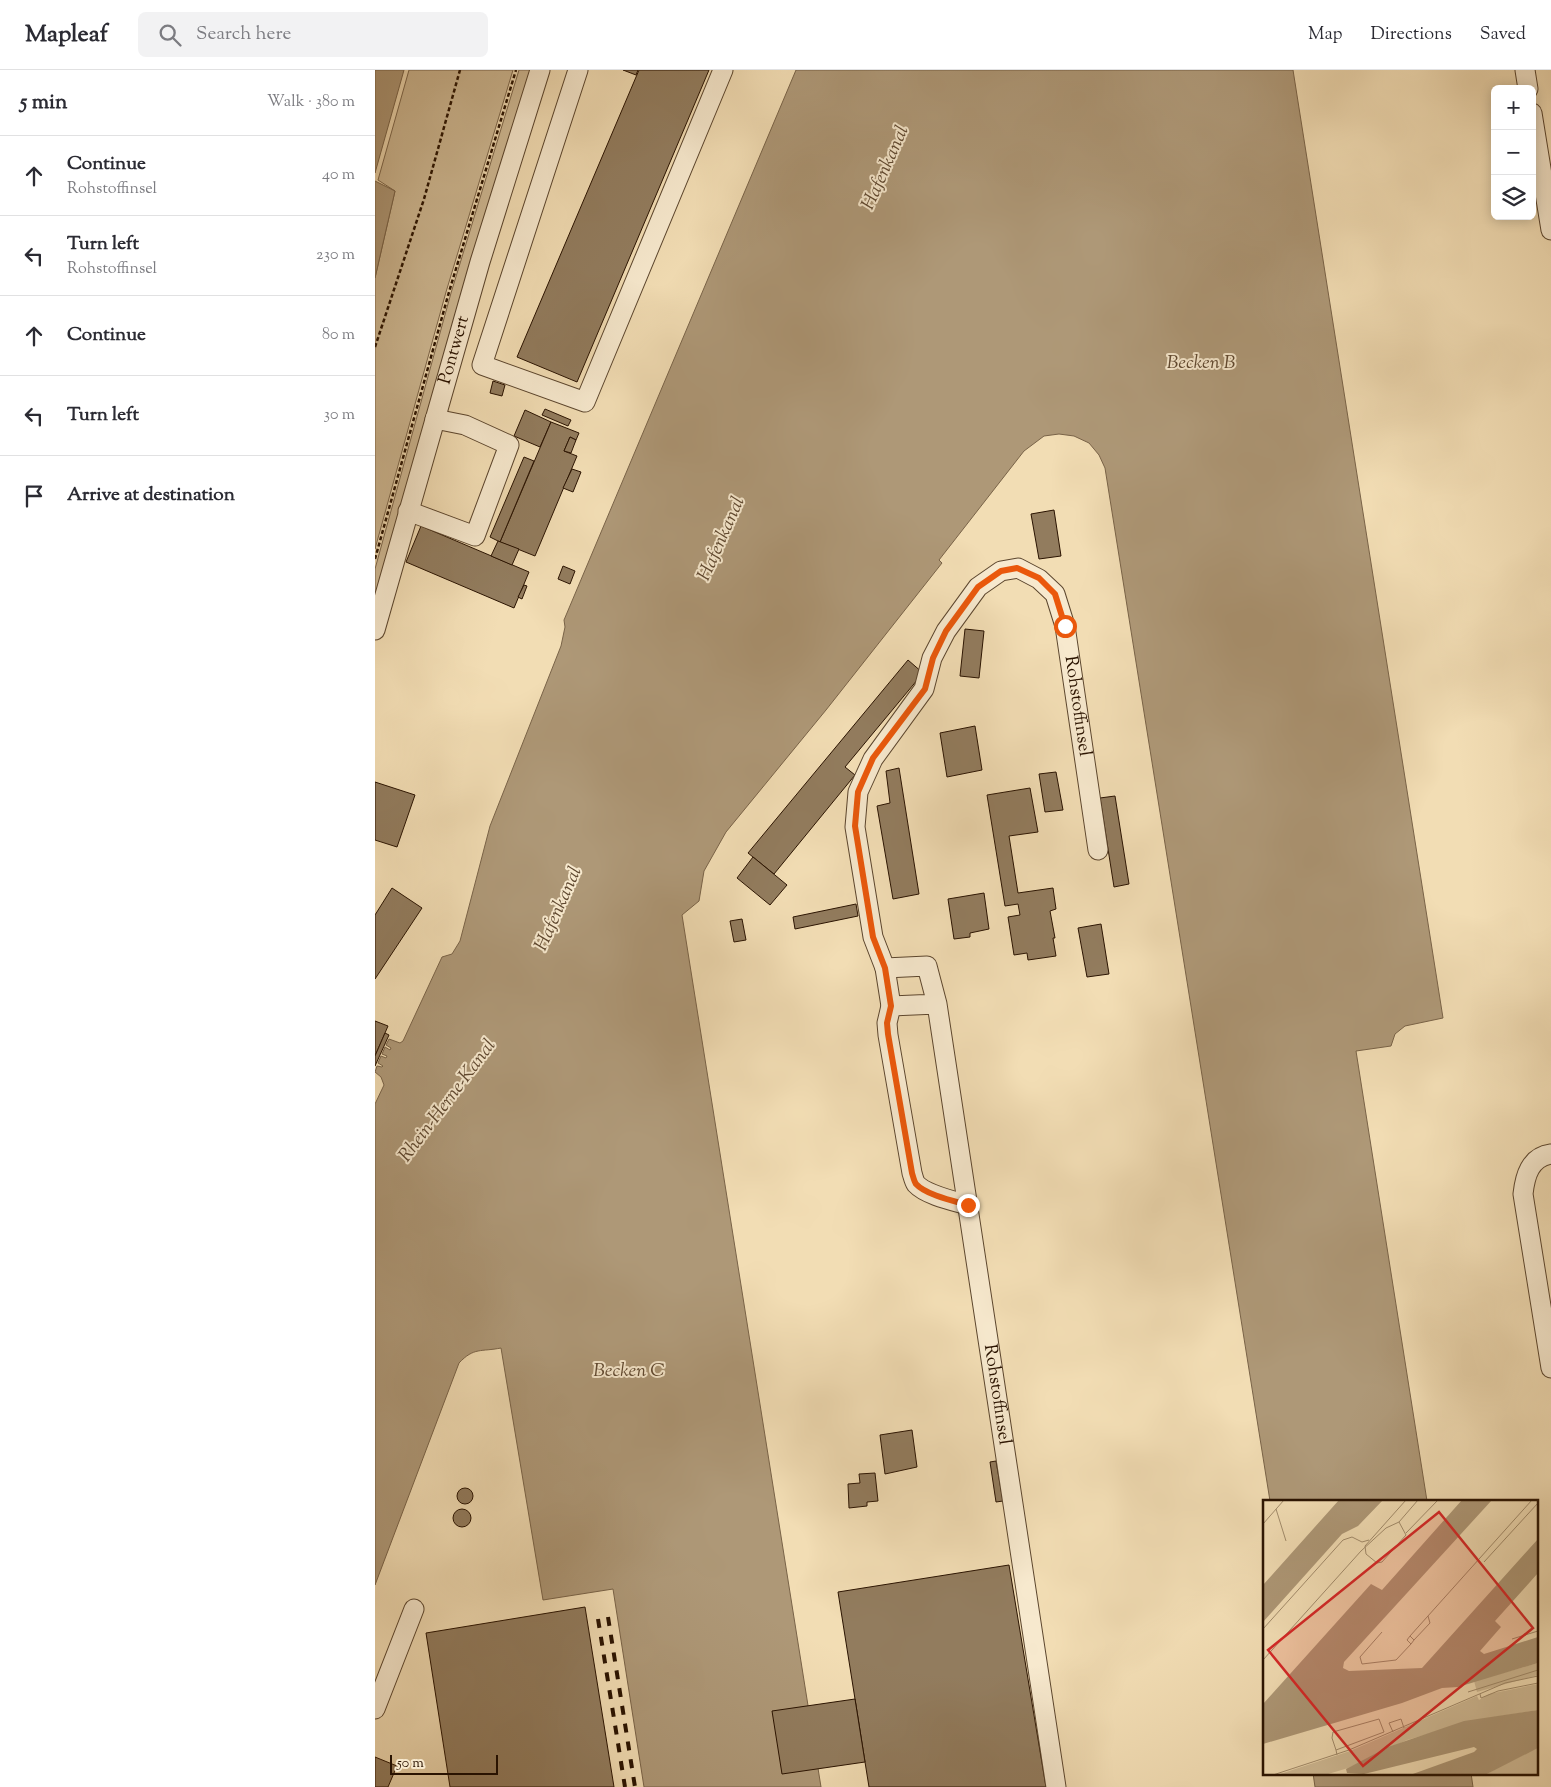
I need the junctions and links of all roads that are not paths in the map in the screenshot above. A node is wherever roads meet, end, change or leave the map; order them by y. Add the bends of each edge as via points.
1 (540, 70) edge
2 (578, 70) edge
3 (723, 70) edge
4 (1525, 70) edge
5 (1528, 85) edge
6 (1535, 130) edge
7 (1551, 230) edge
8 (435, 419) junction
9 (408, 511) junction
10 (375, 630) edge
11 (1098, 850) dead end
12 (885, 968) junction
13 (937, 1004) junction
14 (891, 1006) junction
15 (1551, 1154) edge
16 (968, 1205) junction
17 (1551, 1368) edge
18 (414, 1609) dead end
19 (375, 1709) edge
20 (1056, 1787) edge

1 - 8 street, Pontwert
2 - 3 street via 482,366 585,402
4 - 5 street
6 - 7 street
8 - 9 street, Pontwert
8 - 9 street via 465,425 509,445 475,536
9 - 10 street, Pontwert
11 - 12 street, Rohstoffinsel via 1065,626 1055,594 1039,578 1017,568 1001,571 978,587 946,631 933,658 925,689 873,758 858,792 855,826 873,937
12 - 13 street, Rohstoffinsel via 927,966
12 - 14 street, Rohstoffinsel
13 - 14 street
13 - 16 street, Rohstoffinsel
14 - 16 street, Rohstoffinsel via 888,1034 914,1178 924,1190
15 - 17 street via 1544,1155 1530,1167 1525,1175 1523,1194
16 - 20 street, Rohstoffinsel
18 - 19 street

